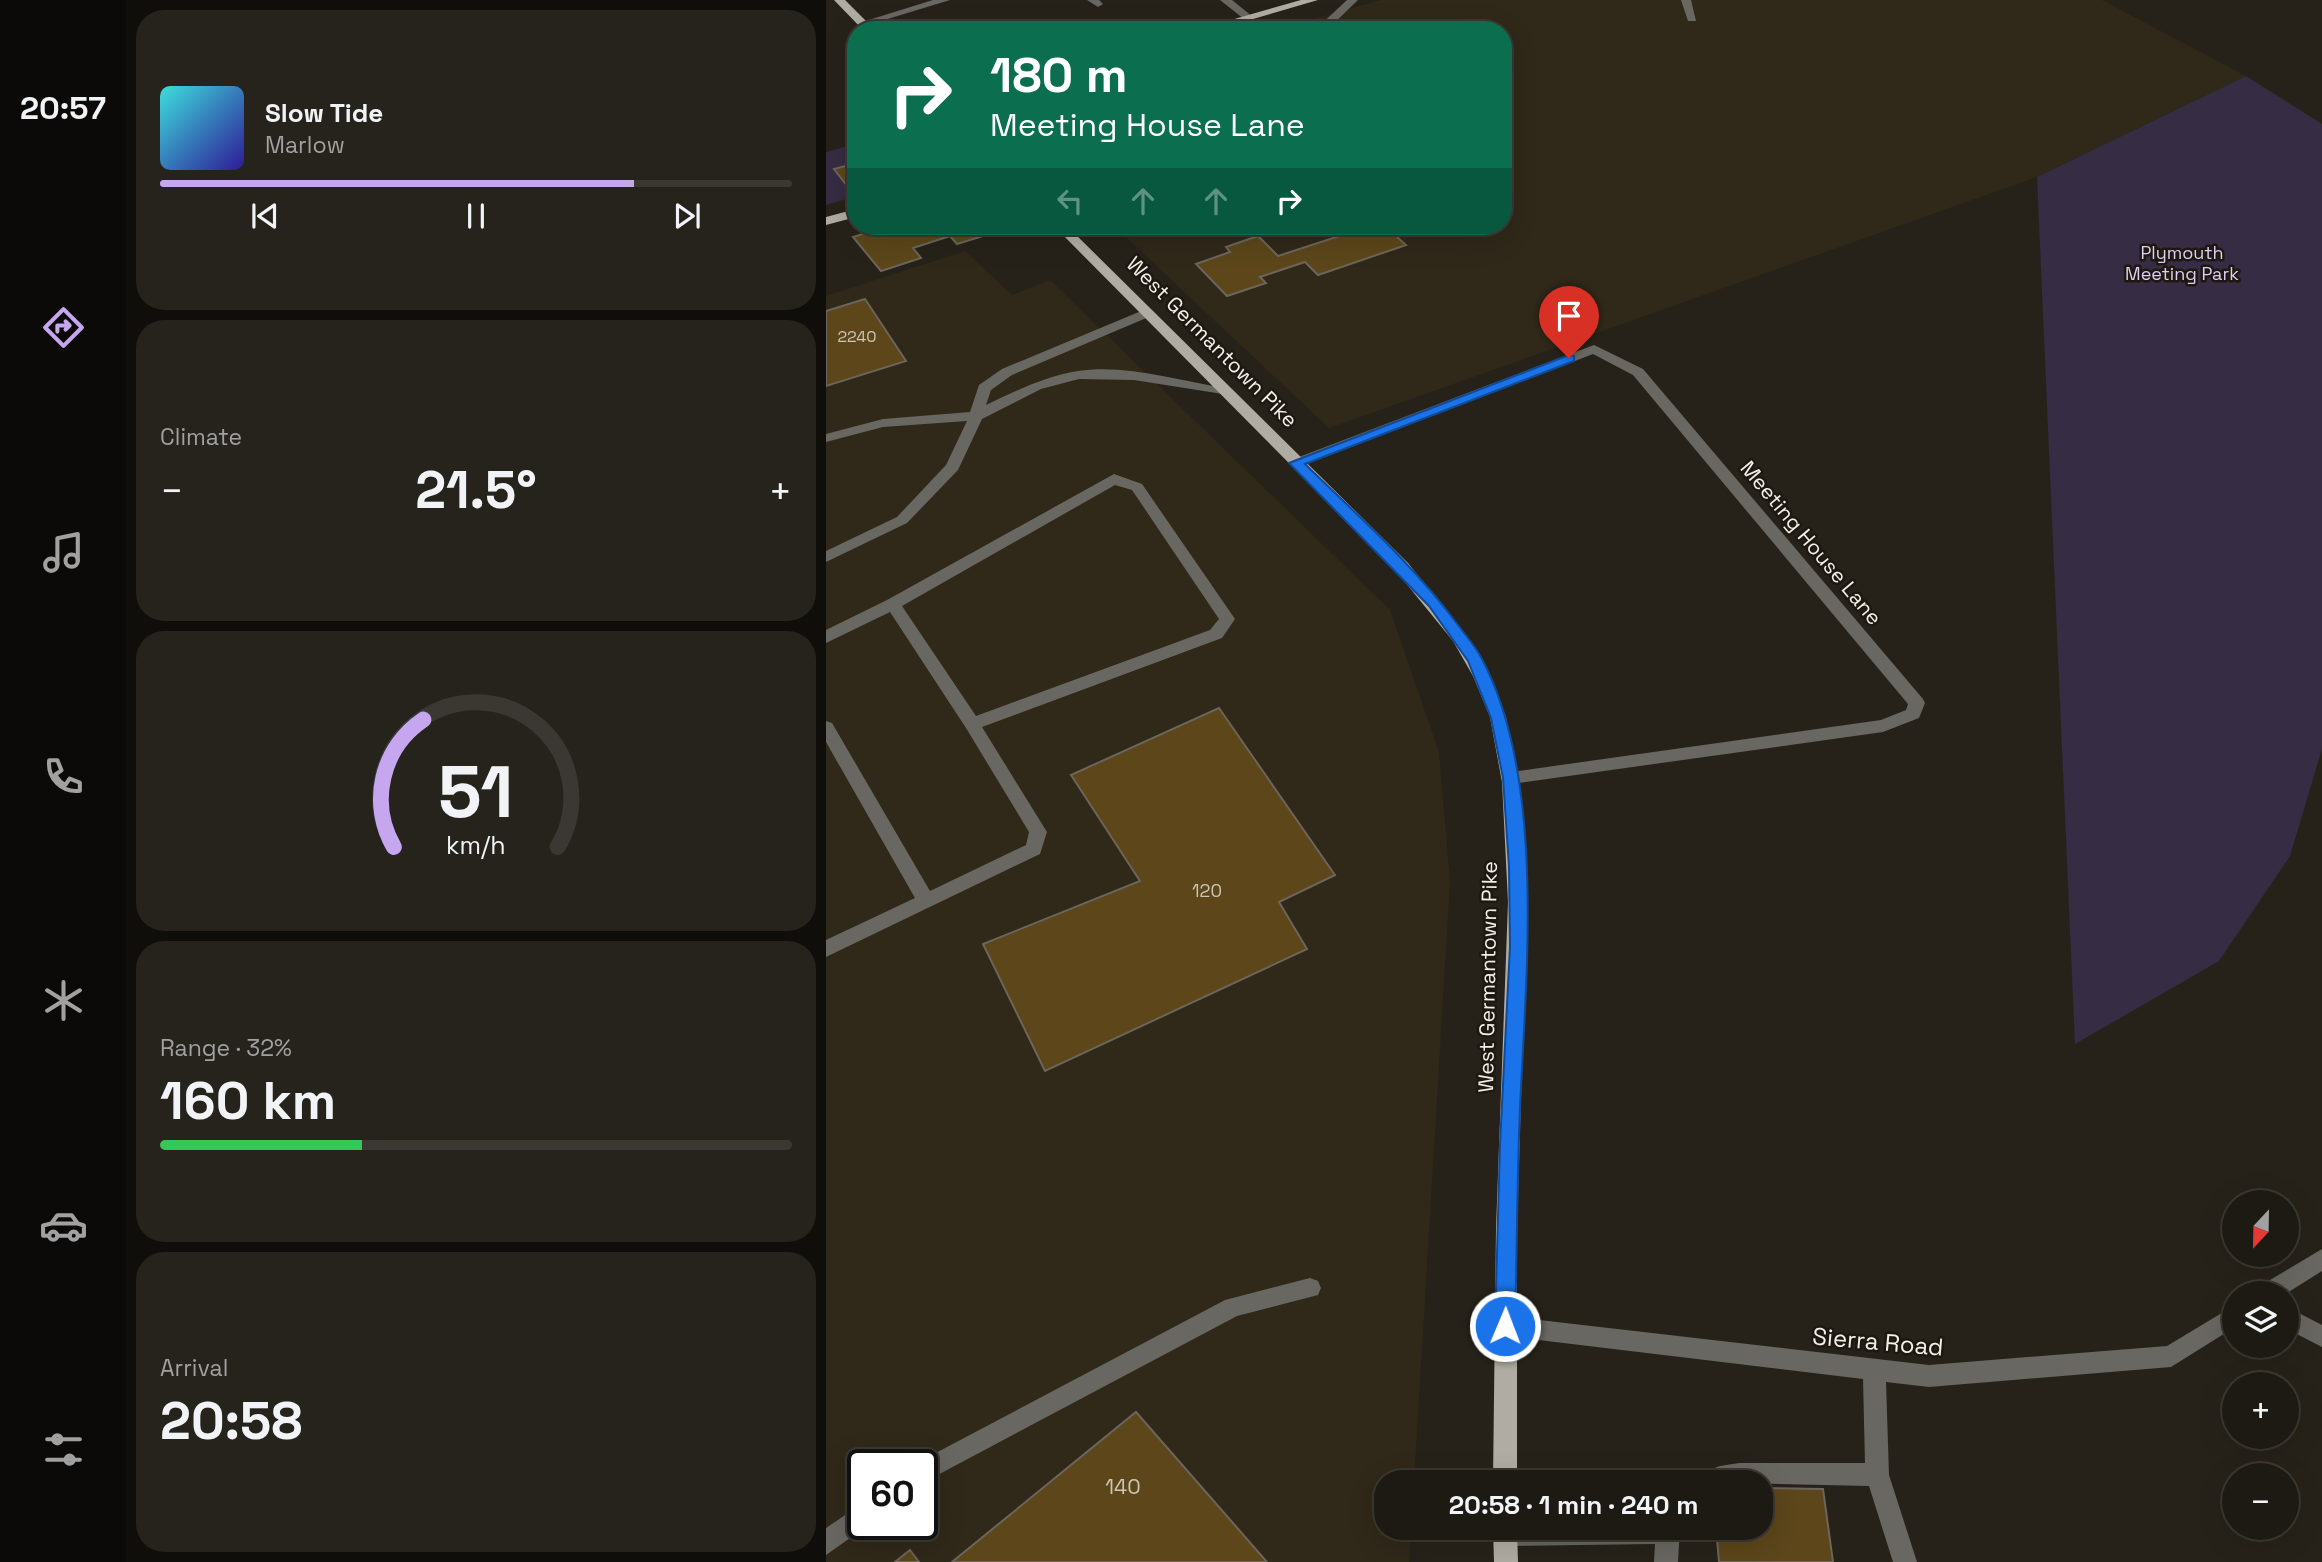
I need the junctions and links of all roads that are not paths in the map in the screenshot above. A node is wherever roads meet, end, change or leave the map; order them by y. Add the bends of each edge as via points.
1 (839, 0) edge
2 (945, 0) edge
3 (1225, 0) edge
4 (1312, 0) edge
5 (1353, 0) edge
6 (1685, 0) edge
7 (1248, 17) junction
8 (1692, 19) dead end
9 (861, 21) edge
10 (884, 21) edge
11 (1234, 21) edge
12 (1330, 21) edge
13 (847, 215) edge
14 (826, 221) edge
15 (1069, 235) edge
16 (1146, 313) junction
17 (1224, 392) junction
18 (976, 416) junction
19 (826, 438) edge
20 (1296, 463) junction
21 (826, 557) edge
22 (893, 604) junction
23 (826, 636) edge
24 (972, 724) junction
25 (826, 727) edge
26 (1511, 778) junction
27 (926, 901) junction
28 (826, 949) edge
29 (2322, 1259) edge
30 (2287, 1281) edge
31 (1310, 1288) dead end
32 (2222, 1323) edge
33 (2299, 1324) edge
34 (1505, 1326) junction
35 (2322, 1337) edge
36 (1874, 1370) junction
37 (938, 1463) edge
38 (1505, 1470) edge
39 (1773, 1473) edge
40 (1877, 1475) junction
41 (847, 1527) edge
42 (1506, 1540) edge
43 (1667, 1540) edge
44 (826, 1543) edge
45 (1506, 1562) edge
46 (1666, 1562) edge
47 (1905, 1562) edge

1 - 9 main road
2 - 10 street
3 - 7 street
4 - 7 main road
5 - 12 street
6 - 8 street
7 - 11 main road
13 - 14 main road
15 - 16 main road, West Germantown Pike
16 - 17 main road, West Germantown Pike
16 - 18 street via 1007,372 984,388
17 - 18 street via 1134,376 1079,375 1036,386
17 - 20 main road, West Germantown Pike
18 - 19 street via 883,423
18 - 21 street via 953,467 902,520
20 - 26 main road, West Germantown Pike via 1402,567 1475,660 1499,718
20 - 26 street, Meeting House Lane via 1594,349 1638,372 1917,703 1913,714 1883,726
22 - 23 street
22 - 24 street
22 - 24 street via 1114,479 1137,487 1227,619 1216,634
24 - 27 street via 1038,832 1034,849
25 - 27 street
26 - 34 main road, West Germantown Pike via 1519,946
27 - 28 street
29 - 30 street
31 - 37 street via 1233,1307
32 - 36 street, Sierra Road via 2171,1356 1929,1376
33 - 35 street
34 - 36 street, Sierra Road
34 - 38 main road, West Germantown Pike
36 - 40 street
39 - 40 street
40 - 47 street
41 - 44 street
42 - 45 main road
43 - 46 street

